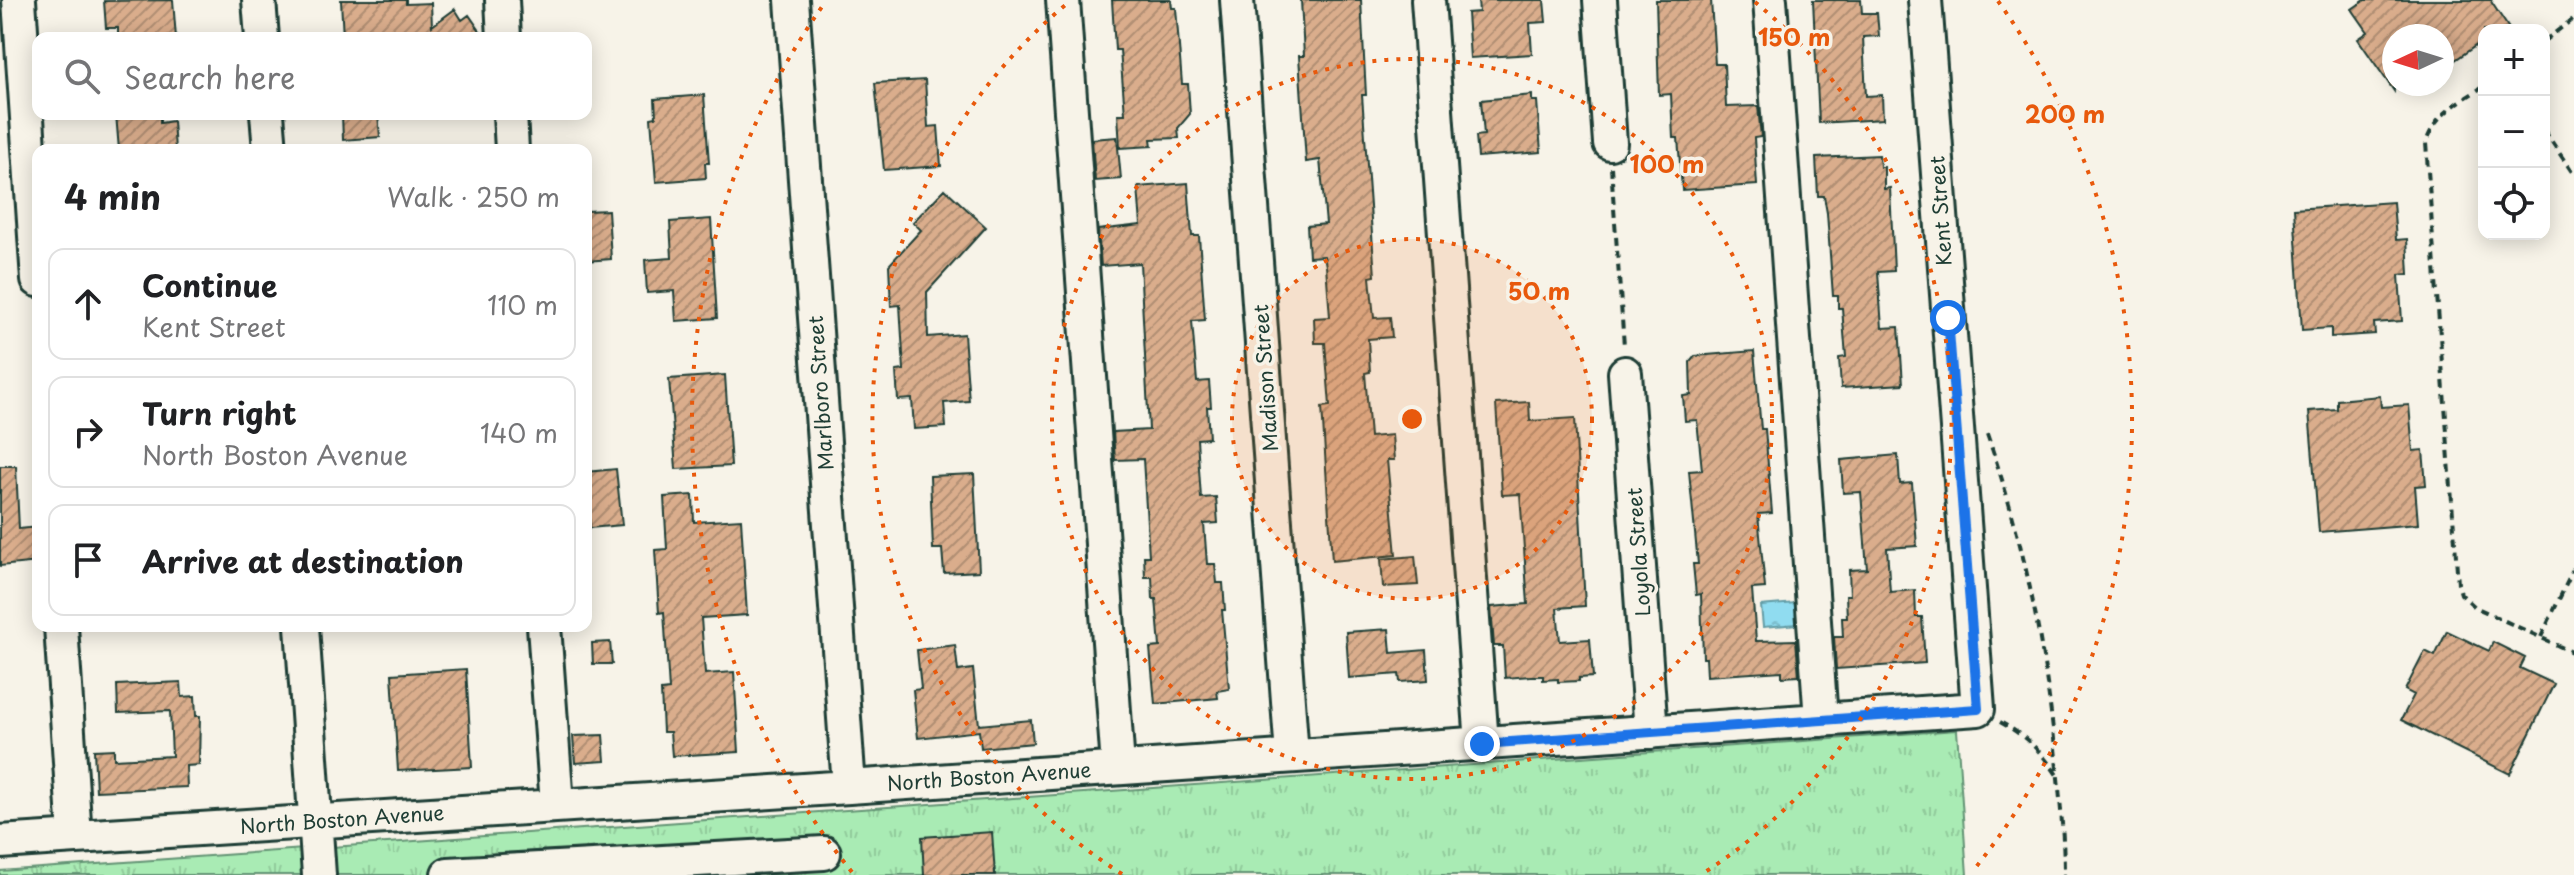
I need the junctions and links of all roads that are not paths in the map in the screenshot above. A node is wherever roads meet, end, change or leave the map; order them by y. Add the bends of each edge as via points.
1 (19, 0) edge
2 (259, 0) edge
3 (502, 0) edge
4 (792, 0) edge
5 (1063, 0) edge
6 (1237, 0) edge
7 (1428, 0) edge
8 (1600, 0) edge
9 (1770, 0) edge
10 (1925, 0) edge
11 (262, 32) edge
12 (504, 32) edge
13 (268, 120) edge
14 (510, 120) edge
15 (1610, 143) road end
16 (270, 144) edge
17 (512, 144) edge
18 (32, 192) edge
19 (1625, 373) road end
20 (61, 632) edge
21 (302, 632) edge
22 (544, 632) edge
23 (1978, 709) joint
24 (1821, 720) junction
25 (1651, 732) junction
26 (1482, 744) junction
27 (1292, 756) junction
28 (1118, 767) junction
29 (849, 787) junction
30 (557, 805) junction
31 (315, 821) junction
32 (75, 837) junction
33 (0, 842) edge
34 (824, 853) dead end
35 (319, 875) edge
36 (430, 875) edge
37 (448, 875) edge

1 - 18 street
2 - 11 street
3 - 12 street
4 - 29 street, Marlboro Street
5 - 28 street
6 - 27 street, Madison Street
7 - 26 street
8 - 15 street
9 - 24 street
10 - 23 street, Kent Street
13 - 16 street
14 - 17 street
19 - 25 street, Loyola Street
20 - 32 street
21 - 31 street
22 - 30 street
23 - 24 street, North Boston Avenue
24 - 25 street, North Boston Avenue
25 - 26 street, North Boston Avenue
26 - 27 street, North Boston Avenue
27 - 28 street, North Boston Avenue
28 - 29 street, North Boston Avenue
29 - 30 street, North Boston Avenue
30 - 31 street, North Boston Avenue
31 - 32 street, North Boston Avenue
31 - 35 street
32 - 33 street, North Boston Avenue
34 - 37 street
36 - 37 street

